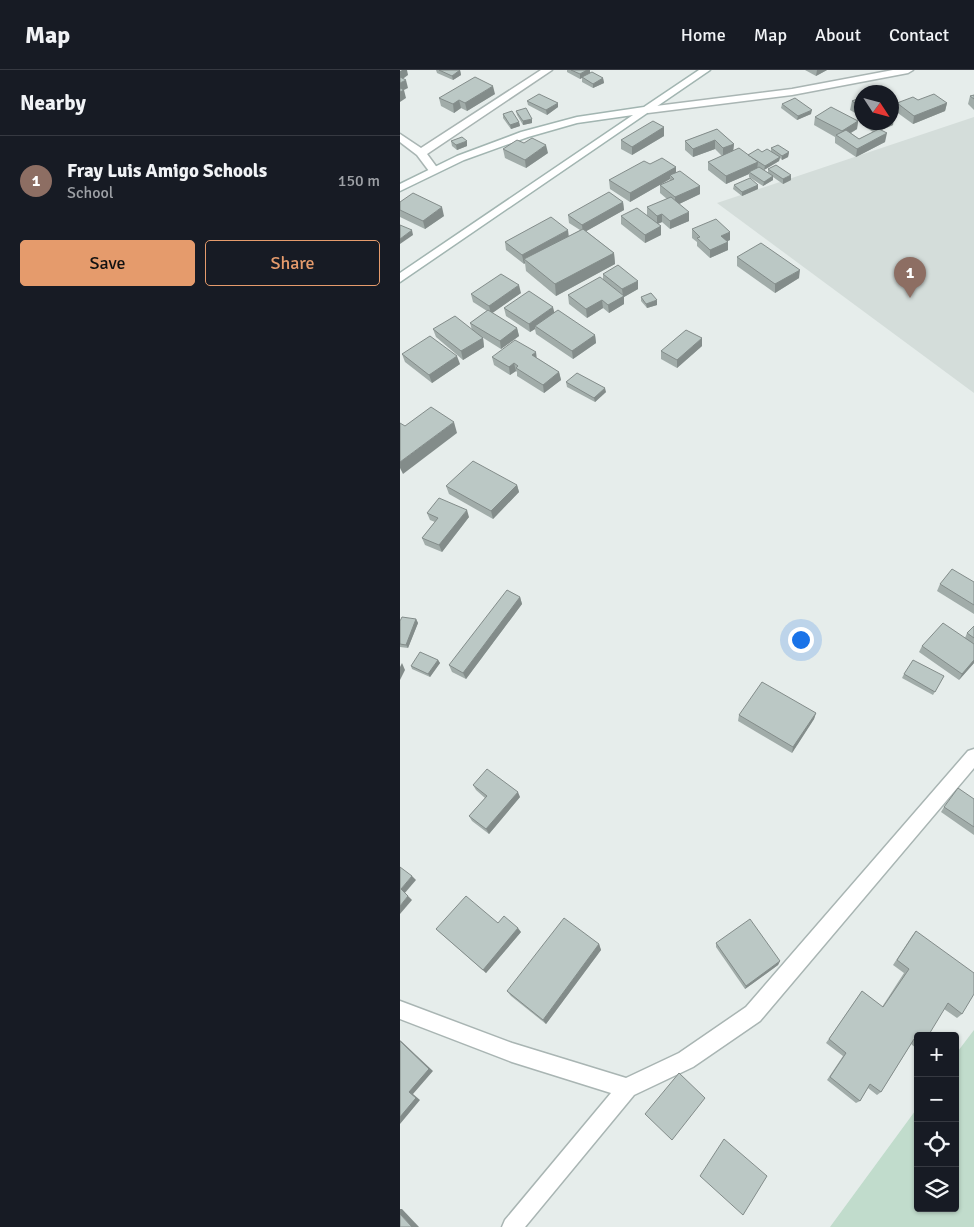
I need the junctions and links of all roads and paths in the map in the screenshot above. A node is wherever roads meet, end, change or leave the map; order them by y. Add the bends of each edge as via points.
1 (547, 70) edge
2 (705, 70) edge
3 (908, 70) edge
4 (648, 110) junction
5 (400, 137) edge
6 (421, 153) junction
7 (433, 169) junction
8 (400, 188) edge
9 (400, 278) edge
10 (974, 756) edge
11 (400, 1010) edge
12 (627, 1088) junction
13 (512, 1227) edge

1 - 6 street
2 - 4 street
3 - 4 street via 792,92
4 - 7 street via 570,122
4 - 9 street
5 - 6 street
6 - 7 street
7 - 8 street
10 - 12 street via 752,1014 686,1060
11 - 12 street via 464,1037
12 - 13 street

